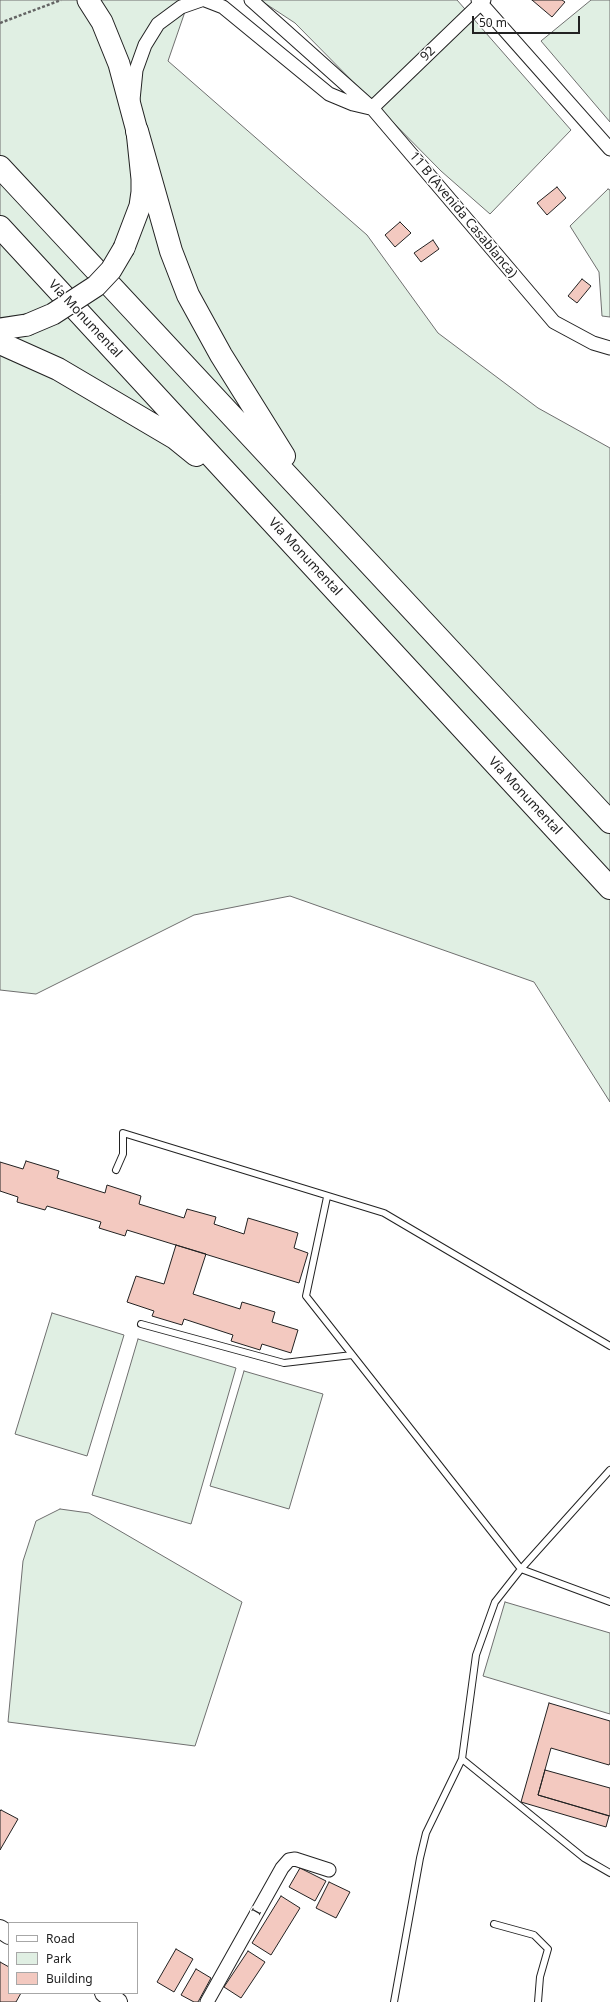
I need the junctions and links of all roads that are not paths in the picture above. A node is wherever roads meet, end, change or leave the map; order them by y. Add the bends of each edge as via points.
1 (88, 0) edge
2 (201, 0) edge
3 (206, 0) edge
4 (251, 0) edge
5 (481, 1) edge
6 (372, 108) junction
7 (135, 122) junction
8 (610, 149) edge
9 (0, 167) edge
10 (0, 227) edge
11 (0, 330) edge
12 (0, 343) edge
13 (610, 348) edge
14 (250, 498) junction
15 (326, 516) junction
16 (610, 822) edge
17 (610, 888) edge
18 (116, 1170) dead end
19 (327, 1197) junction
20 (141, 1324) dead end
21 (610, 1346) edge
22 (352, 1355) junction
23 (610, 1470) edge
24 (521, 1569) junction
25 (610, 1602) edge
26 (462, 1759) junction
27 (329, 1870) dead end
28 (610, 1873) edge
29 (494, 1924) dead end
30 (106, 1994) edge
31 (118, 2002) edge
32 (207, 2002) edge
33 (394, 2002) edge
34 (538, 2002) edge

1 - 7 main road via 102,22 119,64
2 - 7 street via 181,7 158,24 145,45 136,70
3 - 6 street via 223,7 329,94 353,104
4 - 6 street, 11 B (Avenida Casablanca)
5 - 6 street, 92
5 - 8 street
6 - 13 street, 11 B (Avenida Casablanca) via 554,322 593,343
7 - 11 main road, bridge via 142,179 140,206 124,248 111,270 96,286 53,314 27,325
7 - 15 highway via 171,251 188,295 269,434
9 - 15 highway
10 - 14 highway, Vía Monumental
12 - 14 highway via 58,369 175,438
14 - 17 highway, Vía Monumental
15 - 16 highway
18 - 19 lane via 123,1154 123,1133
19 - 21 lane via 384,1213
19 - 22 lane via 306,1296
20 - 22 lane via 284,1363
22 - 24 lane
23 - 24 lane
24 - 25 lane
24 - 26 lane via 495,1602 476,1655
26 - 28 lane via 584,1858
26 - 33 lane via 426,1832
27 - 32 street, I via 295,1859 289,1860 282,1868
29 - 34 lane via 534,1935 548,1949 540,1977
30 - 31 main road

